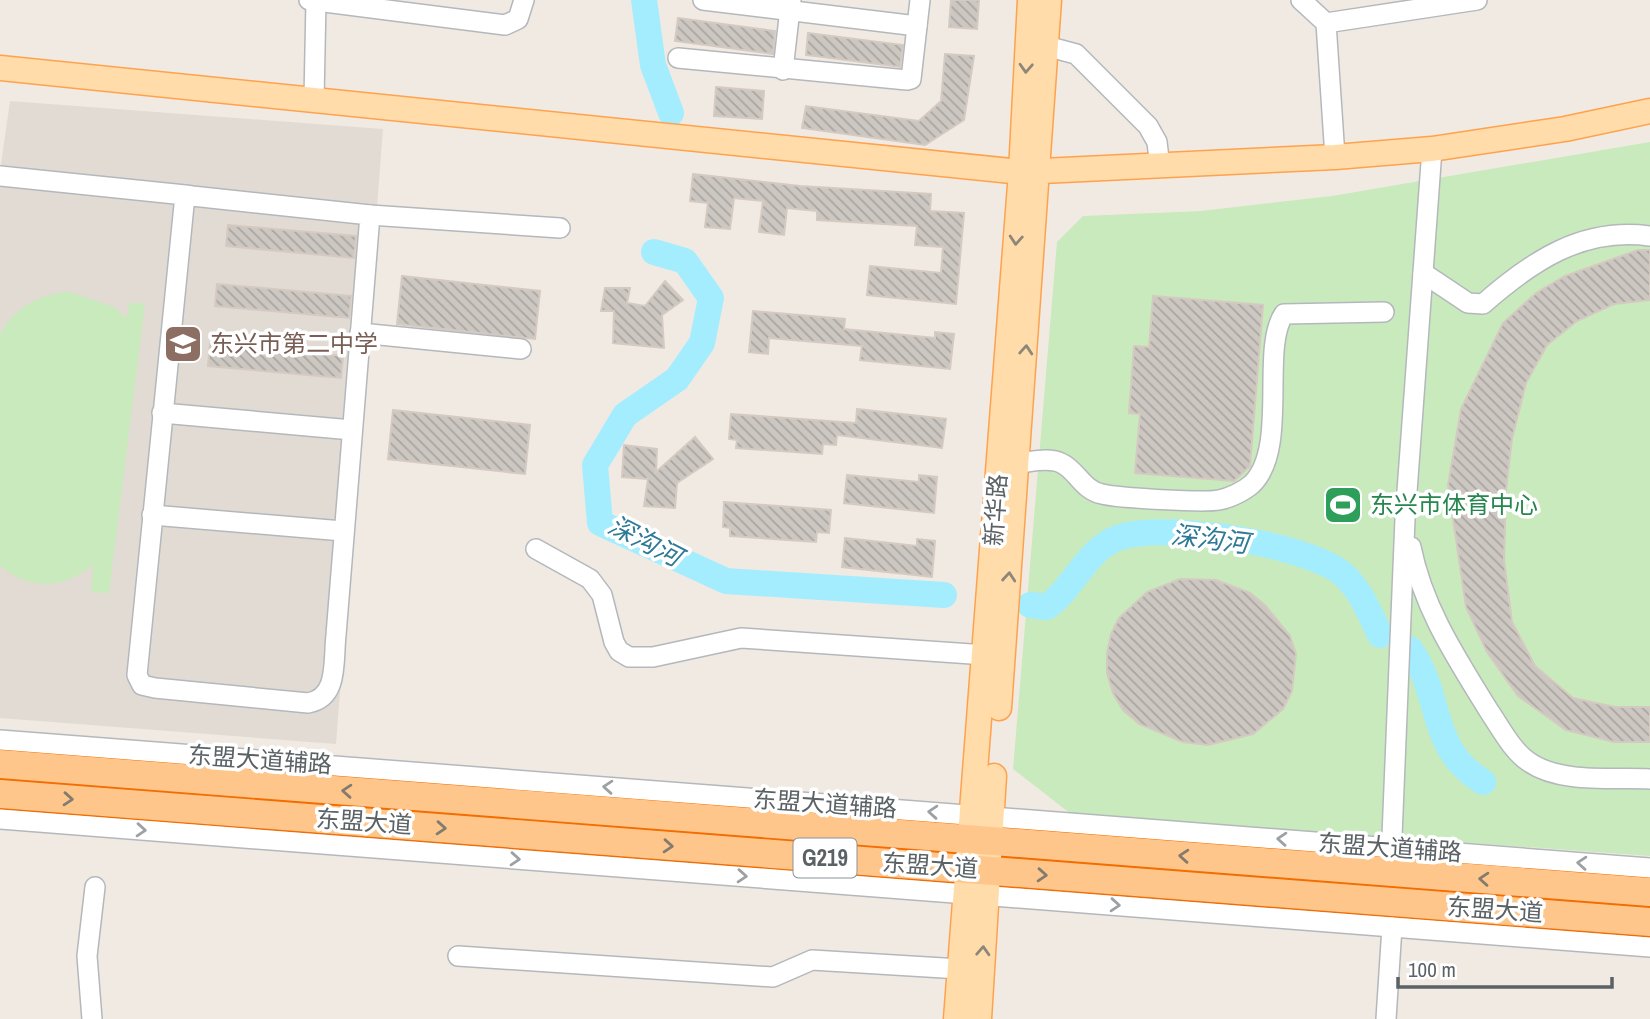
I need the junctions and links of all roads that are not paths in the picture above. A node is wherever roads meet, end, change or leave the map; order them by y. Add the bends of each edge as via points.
1 (309, 0) edge
2 (316, 0) edge
3 (524, 0) edge
4 (703, 0) edge
5 (920, 0) edge
6 (1030, 0) edge
7 (1049, 0) edge
8 (1301, 0) edge
9 (1477, 0) edge
10 (790, 5) edge
11 (427, 7) edge
12 (1392, 7) edge
13 (1326, 23) junction
14 (917, 26) junction
15 (1046, 46) junction
16 (678, 58) dead end
17 (0, 68) edge
18 (783, 70) junction
19 (314, 99) junction
20 (1650, 111) edge
21 (1432, 149) junction
22 (1335, 158) junction
23 (1160, 167) junction
24 (1030, 172) junction
25 (0, 176) edge
26 (185, 195) junction
27 (370, 215) junction
28 (560, 228) dead end
29 (1650, 236) edge
30 (1423, 273) junction
31 (1384, 312) dead end
32 (360, 333) junction
33 (521, 349) dead end
34 (162, 413) junction
35 (352, 430) junction
36 (1018, 463) junction
37 (152, 515) junction
38 (1405, 519) junction
39 (342, 531) junction
40 (536, 549) dead end
41 (986, 655) junction
42 (0, 740) edge
43 (0, 764) edge
44 (1650, 779) edge
45 (0, 794) edge
46 (0, 818) edge
47 (982, 828) junction
48 (1391, 860) junction
49 (1650, 868) edge
50 (977, 882) junction
51 (95, 887) dead end
52 (1650, 892) edge
53 (1650, 922) edge
54 (1392, 927) junction
55 (1650, 947) edge
56 (458, 956) dead end
57 (960, 968) junction
58 (92, 1019) edge
59 (956, 1019) edge
60 (979, 1019) edge
61 (1386, 1019) edge

1 - 2 street
2 - 11 street
2 - 19 street
3 - 11 street via 518,19 505,25
4 - 10 street
5 - 14 street
6 -> 24 main road, 新华路
7 - 15 main road, 新华路
8 - 13 street
9 - 12 street
10 - 14 street
10 - 18 street
12 - 13 street
13 - 22 street
14 - 18 street via 911,79
15 - 23 street via 1076,54 1148,125 1157,142
15 - 24 main road, 新华路
16 - 18 street
17 - 19 main road
19 - 24 main road
20 - 21 main road
21 - 22 main road
21 - 30 street
22 - 23 main road
23 - 24 main road
36 -> 24 main road, 新华路
24 -> 41 main road, 新华路
25 - 26 street
26 - 27 street
26 - 34 street
27 - 28 street
27 - 32 street
29 - 30 street via 1590,237 1555,251 1483,304 1468,303
30 - 38 street
31 - 36 street via 1284,314 1276,330 1269,445 1254,482 1242,492 1219,500 1102,494 1078,481 1060,463
32 - 33 street
32 - 35 street
34 - 35 street
34 - 37 street
35 - 39 street
47 -> 36 main road, 新华路
37 - 39 street
37 - 39 street via 138,657 137,675 142,685 308,703 321,701 330,691
38 - 44 street via 1415,569 1432,614 1497,724 1528,762 1561,775
38 - 48 street
40 - 41 street via 590,579 602,595 614,642 629,657 653,657 741,638
41 - 47 main road, 新华路
47 -> 42 street, 东盟大道辅路
47 -> 43 highway, 东盟大道 / G219
45 -> 50 highway, 东盟大道 / G219
46 -> 50 street
48 -> 47 highway, 东盟大道 / G219
47 - 50 main road, 新华路
49 -> 48 street, 东盟大道辅路
52 -> 48 highway, 东盟大道 / G219
50 -> 53 highway, 东盟大道 / G219
50 -> 54 street
50 - 57 main road, 新华路
60 -> 50 main road, 新华路
51 - 58 street via 87,956
54 - 55 street
54 - 61 street
56 - 57 street via 773,977 812,960
57 - 59 main road, 新华路

